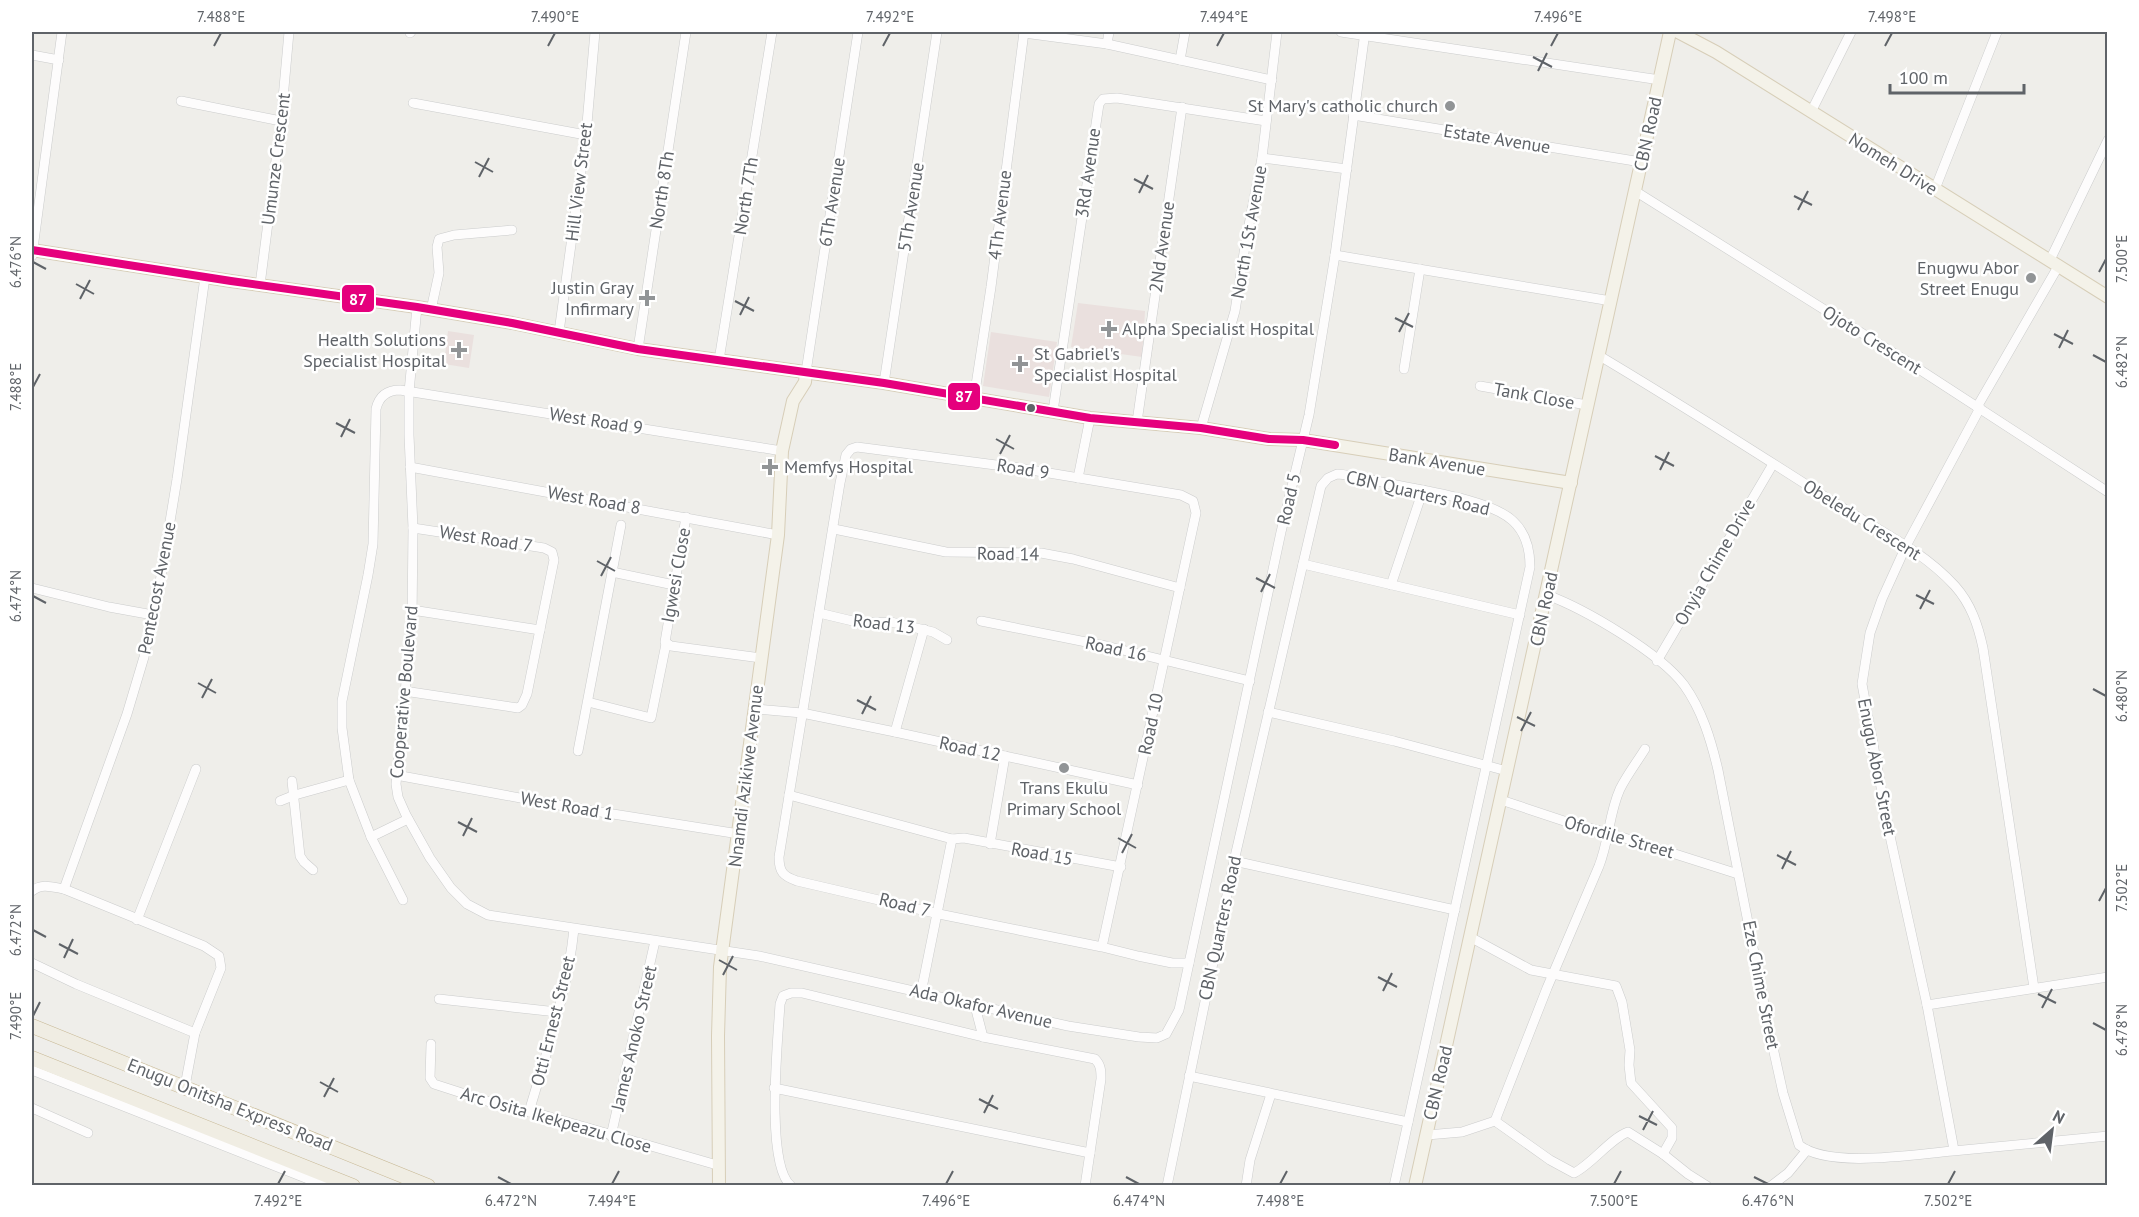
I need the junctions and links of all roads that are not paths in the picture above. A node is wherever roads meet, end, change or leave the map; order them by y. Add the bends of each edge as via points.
1 (63, 32) edge
2 (289, 32) edge
3 (595, 32) edge
4 (686, 32) edge
5 (772, 32) edge
6 (858, 32) edge
7 (937, 32) edge
8 (1024, 32) edge
9 (1109, 32) edge
10 (1185, 32) edge
11 (1277, 32) edge
12 (1341, 32) edge
13 (1670, 32) edge
14 (1678, 32) edge
15 (1851, 32) edge
16 (1996, 32) edge
17 (1365, 33) edge
18 (1107, 44) junction
19 (32, 55) edge
20 (59, 60) junction
21 (1180, 60) junction
22 (1272, 80) junction
23 (1660, 80) junction
24 (181, 101) dead end
25 (413, 103) dead end
26 (1182, 107) junction
27 (1811, 112) junction
28 (1353, 115) junction
29 (281, 121) junction
30 (1266, 121) junction
31 (585, 135) junction
32 (2108, 140) edge
33 (1262, 158) junction
34 (1641, 162) junction
35 (1347, 169) junction
36 (1935, 189) junction
37 (1635, 191) junction
38 (512, 230) dead end
39 (32, 252) edge
40 (1335, 255) junction
41 (2054, 262) junction
42 (1420, 269) junction
43 (205, 277) junction
44 (260, 285) junction
45 (2108, 297) edge
46 (1611, 302) junction
47 (417, 307) junction
48 (431, 310) junction
49 (559, 332) junction
50 (638, 349) junction
51 (1598, 356) junction
52 (719, 360) junction
53 (1404, 369) dead end
54 (806, 372) junction
55 (884, 383) junction
56 (1480, 386) dead end
57 (409, 392) junction
58 (974, 398) junction
59 (1587, 405) junction
60 (1978, 407) junction
61 (1053, 411) junction
62 (1090, 418) junction
63 (1137, 422) junction
64 (1201, 428) junction
65 (1303, 440) junction
66 (851, 449) joint
67 (782, 451) junction
68 (1773, 464) junction
69 (410, 467) junction
70 (1078, 478) junction
71 (1571, 483) junction
72 (1423, 490) junction
73 (2108, 492) edge
74 (1193, 501) joint
75 (686, 517) junction
76 (621, 525) dead end
77 (412, 528) junction
78 (834, 529) junction
79 (778, 535) junction
80 (1907, 544) junction
81 (1303, 564) junction
82 (612, 572) junction
83 (674, 585) junction
84 (1391, 585) junction
85 (32, 588) edge
86 (1180, 588) junction
87 (1547, 595) junction
88 (412, 610) junction
89 (819, 613) junction
90 (153, 615) junction
91 (1520, 615) junction
92 (981, 621) dead end
93 (924, 629) junction
94 (540, 630) junction
95 (947, 640) dead end
96 (666, 644) junction
97 (761, 658) junction
98 (1165, 659) junction
99 (1658, 661) junction
100 (1250, 681) junction
101 (404, 691) junction
102 (588, 702) junction
103 (755, 709) junction
104 (1269, 712) junction
105 (802, 713) junction
106 (895, 732) junction
107 (1645, 749) dead end
108 (578, 751) dead end
109 (1005, 756) junction
110 (1486, 766) junction
111 (196, 769) dead end
112 (1507, 771) junction
113 (396, 775) junction
114 (349, 780) junction
115 (292, 781) dead end
116 (1138, 785) junction
117 (295, 795) junction
118 (789, 795) junction
119 (1500, 800) junction
120 (280, 801) dead end
121 (408, 819) junction
122 (1609, 833) junction
123 (739, 834) junction
124 (371, 837) junction
125 (952, 839) junction
126 (990, 844) junction
127 (1234, 861) junction
128 (1121, 867) junction
129 (313, 870) dead end
130 (1738, 874) junction
131 (64, 889) junction
132 (32, 891) edge
133 (403, 900) dead end
134 (1455, 910) junction
135 (939, 914) junction
136 (137, 920) junction
137 (574, 929) junction
138 (1470, 937) junction
139 (655, 941) junction
140 (1102, 947) junction
141 (722, 950) junction
142 (32, 963) edge
143 (1189, 963) junction
144 (1553, 975) junction
145 (2108, 977) edge
146 (2034, 988) junction
147 (921, 993) junction
148 (439, 999) dead end
149 (1927, 1005) junction
150 (975, 1006) junction
151 (557, 1012) junction
152 (32, 1026) edge
153 (195, 1033) junction
154 (982, 1037) junction
155 (430, 1044) dead end
156 (32, 1058) edge
157 (32, 1070) edge
158 (1189, 1076) junction
159 (185, 1086) junction
160 (774, 1088) junction
161 (1271, 1094) junction
162 (32, 1108) edge
163 (529, 1112) junction
164 (1495, 1121) junction
165 (1408, 1122) junction
166 (88, 1133) dead end
167 (1427, 1135) junction
168 (611, 1136) junction
169 (2108, 1136) edge
170 (1803, 1148) junction
171 (1954, 1150) junction
172 (1090, 1153) junction
173 (1663, 1154) junction
174 (717, 1165) junction
175 (326, 1185) edge
176 (353, 1185) edge
177 (428, 1185) edge
178 (718, 1185) edge
179 (791, 1185) edge
180 (1085, 1185) edge
181 (1167, 1185) edge
182 (1246, 1185) edge
183 (1394, 1185) edge
184 (1415, 1185) edge
185 (1704, 1185) edge
186 (1772, 1185) edge

1 - 20 street
2 - 29 street, Umunze Crescent
3 - 31 street, Hill View Street
4 - 50 street, North 8Th
5 - 52 street, North 7Th
6 - 54 street, 6Th Avenue
7 - 55 street, 5Th Avenue
8 - 18 street
8 - 58 street, 4Th Avenue
9 - 18 street
10 - 21 street
11 - 22 street, North 1St Avenue
12 - 17 street
13 - 23 main road, CBN Road
14 - 27 main road, Nomeh Drive
15 - 27 street
16 - 36 street
17 - 23 street
17 - 28 street, Road 5
18 - 21 street
19 - 20 street
20 - 39 street
21 - 22 street
22 - 30 street, North 1St Avenue
23 - 34 main road, CBN Road
24 - 29 street
25 - 31 street
26 - 30 street, 3Rd Avenue
26 - 61 street, 3Rd Avenue via 1117,98 1103,99 1099,104
26 - 63 street, 2Nd Avenue
27 - 36 main road, Nomeh Drive
28 - 34 street, Estate Avenue
28 - 35 street, Road 5
29 - 44 street, Umunze Crescent
30 - 33 street, North 1St Avenue
31 - 49 street, Hill View Street
32 - 41 street, Enugu Abor Street
33 - 35 street
33 - 64 street, North 1St Avenue via 1235,310
34 - 37 main road, CBN Road
35 - 40 street, Road 5
36 - 41 main road, Nomeh Drive
37 - 46 main road, CBN Road
37 - 60 street, Ojoto Crescent
38 - 48 street via 439,239 439,273
39 - 43 main road, Bank Avenue
40 - 42 street
40 - 65 street, Road 5
41 - 45 main road, Nomeh Drive
41 - 60 street, Enugu Abor Street
42 - 46 street
42 - 53 street
43 - 44 main road, Bank Avenue
43 - 90 street, Pentecost Avenue via 177,479
44 - 47 main road, Bank Avenue
46 - 51 main road, CBN Road
47 - 48 main road, Bank Avenue
47 - 57 street, Cooperative Boulevard
48 - 49 main road, Bank Avenue
49 - 50 main road, Bank Avenue
50 - 52 main road, Bank Avenue
51 - 59 main road, CBN Road
51 - 68 street, Obeledu Crescent
52 - 54 main road, Bank Avenue
54 - 55 main road, Bank Avenue
54 - 67 main road, Nnamdi Azikiwe Avenue via 805,382 793,401
55 - 58 main road, Bank Avenue
56 - 59 street, Tank Close
57 - 67 street, West Road 9
57 - 69 street, Cooperative Boulevard
57 - 114 street via 392,390 378,400 376,409 373,544 342,701
58 - 61 main road, Bank Avenue
59 - 71 main road, CBN Road
60 - 73 street, Ojoto Crescent
60 - 80 street, Enugu Abor Street
61 - 62 main road, Bank Avenue
62 - 63 main road, Bank Avenue
62 - 70 street
63 - 64 main road, Bank Avenue
64 - 65 main road, Bank Avenue
65 - 71 main road, Bank Avenue
65 - 100 street, Road 5
66 - 70 street, Road 9 via 941,457
66 - 78 street, Road 7 via 840,483
67 - 79 main road, Nnamdi Azikiwe Avenue
68 - 80 street, Obeledu Crescent
68 - 99 street, Onyia Chime Drive
69 - 75 street, West Road 8
69 - 77 street, Cooperative Boulevard
70 - 74 street, Road 9 via 1181,495
71 - 87 main road, CBN Road
72 - 81 street, CBN Quarters Road via 1337,474 1328,478 1321,486
72 - 84 street
72 - 91 street, CBN Quarters Road via 1482,505 1513,521 1530,551
74 - 86 street, Road 10 via 1196,513
75 - 79 street, West Road 8
75 - 83 street, Igwesi Close
76 - 82 street
77 - 88 street, Cooperative Boulevard
77 - 94 street, West Road 7 via 552,552 554,560
78 - 86 street, Road 14 via 946,552 1041,553
78 - 89 street, Road 7
79 - 97 main road, Nnamdi Azikiwe Avenue
80 - 146 street, Obeledu Crescent via 1956,587 1979,630
80 - 149 street, Enugu Abor Street via 1873,624 1862,684
81 - 84 street
81 - 104 street, CBN Quarters Road
82 - 83 street
82 - 102 street
83 - 96 street, Igwesi Close
84 - 91 street
85 - 90 street
86 - 98 street, Road 10
87 - 99 street, Eze Chime Street via 1600,621
87 - 112 main road, CBN Road
88 - 94 street
88 - 101 street, Cooperative Boulevard
89 - 93 street, Road 13 via 861,623 891,622
89 - 105 street, Road 7
90 - 131 street, Pentecost Avenue via 127,714
91 - 110 street, CBN Quarters Road
92 - 98 street, Road 16
93 - 95 street, Road 13
93 - 106 street
94 - 101 street via 527,694 518,708
96 - 97 street, Igwesi Close
96 - 102 street via 651,718
97 - 103 main road, Nnamdi Azikiwe Avenue
98 - 100 street, Road 16
98 - 116 street, Road 10
99 - 130 street, Eze Chime Street via 1684,685 1703,721 1718,770
100 - 143 street, Road 5
101 - 113 street, Cooperative Boulevard
102 - 108 street
103 - 105 street, Road 12
103 - 123 main road, Nnamdi Azikiwe Avenue
104 - 110 street
104 - 127 street, CBN Quarters Road
105 - 106 street, Road 12
105 - 118 street, Road 7
106 - 109 street, Road 12
107 - 122 street via 1621,788
109 - 116 street, Road 12
109 - 126 street
110 - 112 street
110 - 134 street, CBN Quarters Road
111 - 136 street
112 - 119 main road, CBN Road
113 - 121 street, Cooperative Boulevard via 398,797
113 - 123 street, West Road 1
114 - 117 street
114 - 124 street
115 - 117 street
116 - 128 street, Road 10
117 - 120 street
117 - 129 street via 300,856
118 - 125 street, Road 15
118 - 135 street, Road 7 via 779,857 785,877
119 - 122 street, Ofordile Street
119 - 138 main road, CBN Road
121 - 124 street
121 - 137 street, Cooperative Boulevard via 430,858 467,904 488,915
122 - 130 street, Ofordile Street
122 - 144 street via 1592,887
123 - 141 main road, Nnamdi Azikiwe Avenue
124 - 133 street
125 - 126 street, Road 15
125 - 135 street
126 - 128 street, Road 15
127 - 134 street
127 - 158 street, CBN Quarters Road
128 - 140 street, Road 10
130 - 170 street, Eze Chime Street via 1778,1071 1796,1140
131 - 132 street via 38,886
131 - 136 street
134 - 165 street, CBN Quarters Road
135 - 140 street, Road 7
135 - 147 street
136 - 153 street via 204,946 219,957 221,968
137 - 139 street, Cooperative Boulevard
137 - 151 street, Otti Ernest Street
138 - 144 street via 1524,967
138 - 167 main road, CBN Road
139 - 141 street, Cooperative Boulevard
139 - 168 street, James Anoko Street
140 - 143 street, Road 7 via 1172,963
141 - 147 street, Ada Okafor Avenue
141 - 174 main road, Nnamdi Azikiwe Avenue
142 - 153 street
143 - 150 street, Ada Okafor Avenue via 1179,1010 1166,1034 1157,1038 1068,1026
144 - 164 street
144 - 173 street via 1618,988 1630,1050 1631,1083 1672,1128 1672,1138
145 - 146 street
146 - 149 street
147 - 150 street, Ada Okafor Avenue
148 - 151 street
149 - 171 street, Enugu Abor Street
150 - 154 street
151 - 163 street, Otti Ernest Street
152 - 159 highway, Enugu Onitsha Express Road
153 - 159 street
154 - 160 street via 791,993 783,996 780,1004
154 - 172 street via 1099,1062 1101,1079
155 - 163 street, Arc Osita Ikekpeazu Close via 430,1078 434,1084
156 - 176 highway, Enugu Onitsha Express Road
157 - 175 street
158 - 161 street
158 - 181 street, CBN Quarters Road
159 - 177 highway, Enugu Onitsha Express Road
160 - 172 street
160 - 179 street via 780,1157 783,1174
161 - 165 street
161 - 182 street
162 - 166 street
163 - 168 street, Arc Osita Ikekpeazu Close
164 - 167 street via 1462,1132
164 - 173 street via 1574,1173 1628,1132
165 - 183 street, CBN Quarters Road
167 - 184 main road, CBN Road
168 - 174 street, Arc Osita Ikekpeazu Close
169 - 171 street
170 - 171 street via 1867,1158
170 - 186 street, Eze Chime Street via 1788,1173
172 - 180 street
173 - 185 street
174 - 178 main road, Nnamdi Azikiwe Avenue

